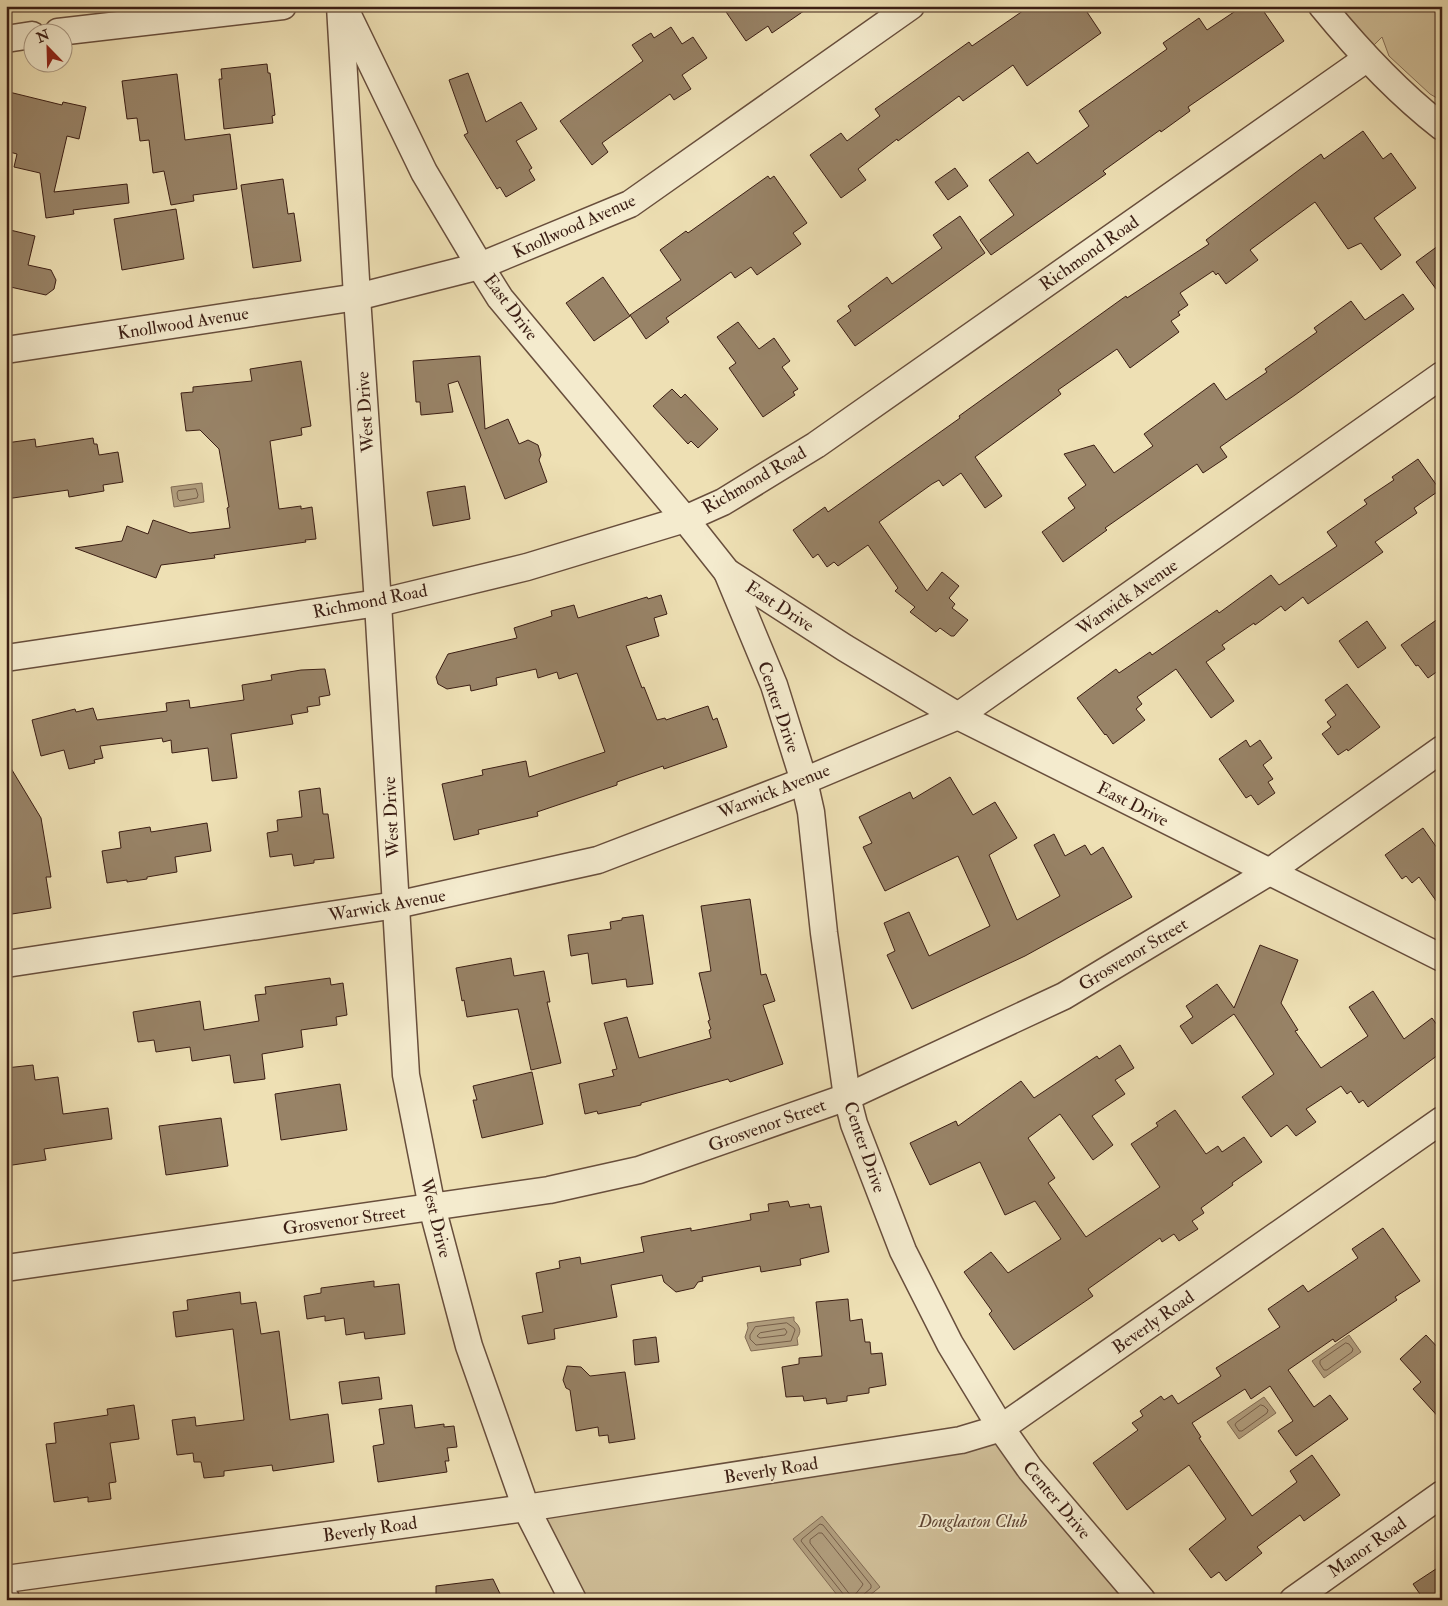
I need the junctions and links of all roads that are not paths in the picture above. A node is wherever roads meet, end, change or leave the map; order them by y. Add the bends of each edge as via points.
1 (283, 6) edge
2 (342, 6) edge
3 (911, 6) edge
4 (1322, 6) edge
5 (72, 30) edge
6 (22, 37) edge
7 (6, 38) edge
8 (1366, 59) junction
9 (1442, 127) edge
10 (480, 266) junction
11 (357, 296) junction
12 (6, 350) edge
13 (1442, 375) edge
14 (685, 519) junction
15 (727, 572) junction
16 (378, 603) junction
17 (6, 658) edge
18 (958, 716) junction
19 (1442, 749) edge
20 (804, 781) junction
21 (1269, 872) junction
22 (396, 906) junction
23 (1442, 958) edge
24 (6, 964) edge
25 (847, 1097) junction
26 (1442, 1120) edge
27 (432, 1207) junction
28 (6, 1268) edge
29 (1001, 1428) junction
30 (1442, 1494) edge
31 (526, 1508) junction
32 (6, 1579) edge
33 (573, 1600) edge
34 (1142, 1600) edge
35 (1293, 1600) edge

1 - 5 street
2 - 10 street, East Drive via 424,172
2 - 11 street, West Drive
3 - 10 street, Knollwood Avenue via 630,204
4 - 8 street
6 - 7 street
8 - 9 street via 1418,109
8 - 14 street, Richmond Road via 816,445 723,502
10 - 11 street, Knollwood Avenue
10 - 14 street, East Drive via 500,298
11 - 12 street, Knollwood Avenue
11 - 16 street, West Drive
13 - 18 street, Warwick Avenue
14 - 15 street, East Drive
14 - 16 street, Richmond Road via 527,567
15 - 18 street, East Drive
15 - 20 street, Center Drive via 774,685
16 - 17 street, Richmond Road
16 - 22 street, West Drive
18 - 20 street, Warwick Avenue
18 - 21 street, East Drive
19 - 21 street, Grosvenor Street
20 - 22 street, Warwick Avenue via 598,860
20 - 25 street, Center Drive via 811,812
21 - 23 street, East Drive
21 - 25 street, Grosvenor Street via 1064,996
22 - 24 street, Warwick Avenue
22 - 27 street, West Drive via 406,1075
25 - 27 street, Grosvenor Street via 639,1170 549,1190
25 - 29 street, Center Drive via 902,1251 950,1344
26 - 29 street, Beverly Road
27 - 28 street, Grosvenor Street
27 - 31 street, West Drive via 469,1346
29 - 31 street, Beverly Road via 961,1440
29 - 34 street, Center Drive via 1030,1469
30 - 35 street, Manor Road
31 - 32 street, Beverly Road
31 - 33 street, West Drive

